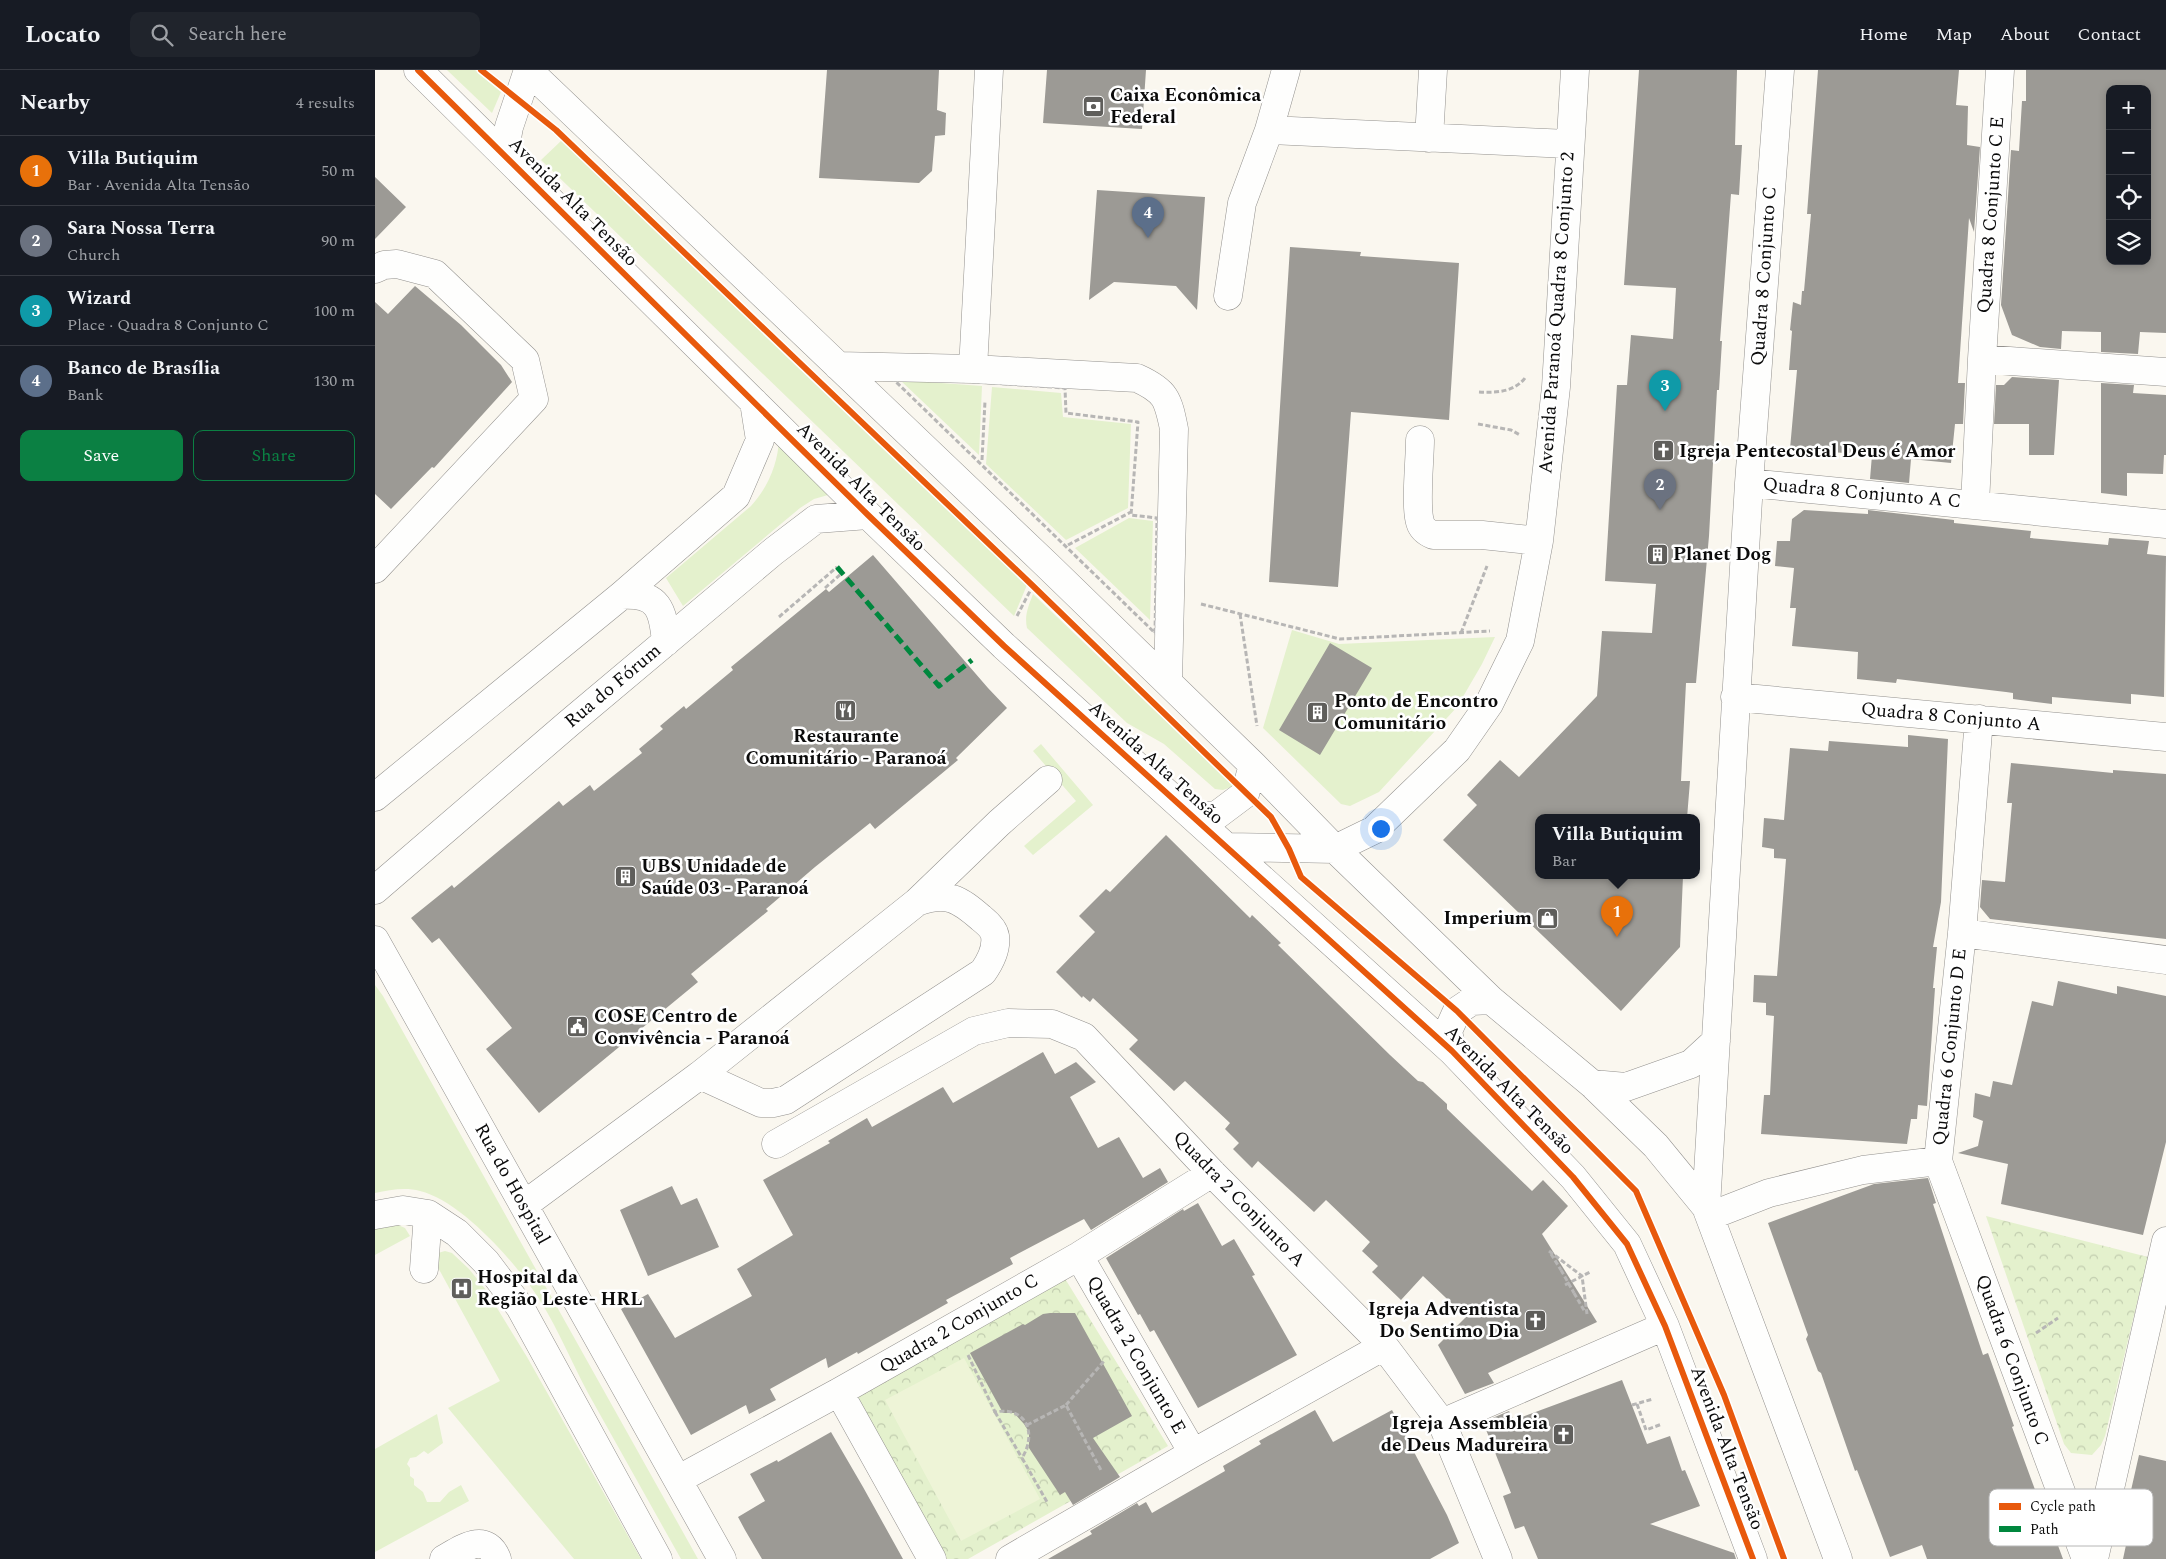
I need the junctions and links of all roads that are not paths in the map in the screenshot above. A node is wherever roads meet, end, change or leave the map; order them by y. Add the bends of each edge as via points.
1 (418, 70) edge
2 (528, 70) edge
3 (989, 70) edge
4 (1286, 70) edge
5 (1433, 70) edge
6 (1575, 70) edge
7 (1780, 70) edge
8 (2000, 70) edge
9 (1269, 130) junction
10 (1429, 138) junction
11 (1569, 144) junction
12 (504, 154) junction
13 (375, 269) edge
14 (1228, 296) dead end
15 (1982, 359) junction
16 (838, 366) junction
17 (2166, 372) edge
18 (980, 376) junction
19 (753, 402) junction
20 (1420, 440) dead end
21 (1749, 483) junction
22 (1975, 504) junction
23 (868, 515) junction
24 (2166, 524) edge
25 (1539, 541) junction
26 (375, 569) edge
27 (622, 595) junction
28 (665, 642) junction
29 (1168, 682) junction
30 (1735, 697) junction
31 (1979, 719) junction
32 (2166, 737) edge
33 (1253, 765) junction
34 (1048, 780) dead end
35 (375, 797) edge
36 (1195, 817) junction
37 (1228, 847) junction
38 (1335, 850) junction
39 (375, 890) edge
40 (917, 902) junction
41 (1962, 933) junction
42 (375, 940) edge
43 (2166, 960) edge
44 (1491, 1000) junction
45 (1716, 1041) junction
46 (1452, 1051) junction
47 (700, 1075) junction
48 (1592, 1084) junction
49 (776, 1144) dead end
50 (1938, 1161) junction
51 (1212, 1173) junction
52 (524, 1206) junction
53 (1708, 1211) junction
54 (428, 1214) junction
55 (375, 1215) edge
56 (2166, 1241) edge
57 (1079, 1256) junction
58 (424, 1269) dead end
59 (1665, 1326) junction
60 (1384, 1346) junction
61 (839, 1392) junction
62 (1442, 1423) junction
63 (1193, 1453) junction
64 (679, 1479) junction
65 (2060, 1489) edge
66 (2110, 1489) edge
67 (2081, 1546) edge
68 (2097, 1546) edge
69 (497, 1556) edge
70 (444, 1559) edge
71 (658, 1559) edge
72 (722, 1559) edge
73 (932, 1559) edge
74 (1010, 1559) edge
75 (1499, 1559) edge
76 (1753, 1559) edge
77 (1838, 1559) edge
78 (2086, 1559) edge
79 (2094, 1559) edge

1 - 12 street, Avenida Alta Tensão
2 - 12 street via 509,127
2 - 16 street
3 - 18 street
4 - 9 street
5 - 10 street
6 - 11 street, Avenida Paranoá Quadra 8 Conjunto 2
7 - 21 street, Quadra 8 Conjunto C
8 - 15 street, Quadra 8 Conjunto C E
9 - 10 street
9 - 14 street via 1242,203
10 - 11 street
11 - 25 street, Avenida Paranoá Quadra 8 Conjunto 2 via 1556,387
12 - 19 street, Avenida Alta Tensão
13 - 26 street via 397,264 435,274 525,360 534,399
15 - 17 street
15 - 22 street
16 - 18 street
16 - 29 street
18 - 29 street via 1137,378 1156,387 1169,405 1174,429
19 - 23 street, Avenida Alta Tensão
19 - 27 street via 760,440 736,496
20 - 25 street via 1419,515 1422,528 1427,533
21 - 22 street, Quadra 8 Conjunto A C
21 - 30 street, Quadra 8 Conjunto C
22 - 24 street, Quadra 8 Conjunto A C
23 - 28 street, Rua do Fórum via 816,519
23 - 36 street, Avenida Alta Tensão via 1004,646
25 - 38 street, Avenida Paranoá Quadra 8 Conjunto 2 via 1520,641 1489,704 1457,750 1381,824
27 - 28 street via 640,594 655,604 663,619
27 - 35 street
28 - 39 street, Rua do Fórum
29 - 33 street
30 - 31 street, Quadra 8 Conjunto A
30 - 45 street, Quadra 8 Conjunto C
31 - 32 street, Quadra 8 Conjunto A
31 - 41 street, Quadra 6 Conjunto D E
33 - 36 street via 1245,794 1217,815
33 - 38 street
34 - 40 street
36 - 37 street, Avenida Alta Tensão
37 - 38 street, Avenida Paranoá Quadra 8 Conjunto 2
37 - 46 street, Avenida Alta Tensão
38 - 44 street
40 - 47 street
40 - 47 street via 951,897 963,902 988,924 995,935 994,950 983,972 786,1100 761,1103
41 - 43 street
41 - 50 street, Quadra 6 Conjunto D E
42 - 52 street, Rua do Hospital
44 - 46 street via 1473,1001 1457,1011 1448,1031
44 - 48 street
45 - 48 street via 1691,1064 1626,1087
45 - 53 street, Quadra 8 Conjunto C
46 - 59 street, Avenida Alta Tensão via 1573,1177 1627,1244
47 - 52 street
48 - 53 street via 1656,1146
49 - 51 street, Quadra 2 Conjunto A via 974,1031 1008,1022 1052,1024 1084,1037
50 - 53 street via 1863,1170
50 - 65 street, Quadra 6 Conjunto C
51 - 57 street, Quadra 2 Conjunto C
51 - 60 street, Quadra 2 Conjunto A
52 - 64 street, Rua do Hospital
53 - 77 street
54 - 55 street via 403,1210
54 - 58 street
54 - 71 street via 457,1233 486,1262 520,1307
56 - 66 street
57 - 61 street, Quadra 2 Conjunto C
57 - 63 street, Quadra 2 Conjunto E
59 - 62 street
59 - 76 street, Avenida Alta Tensão
60 - 62 street, Quadra 2 Conjunto A
60 - 63 street
61 - 64 street, Quadra 2 Conjunto C
61 - 73 street
62 - 75 street, Quadra 2 Conjunto A
63 - 74 street
64 - 72 street, Rua do Hospital
67 - 78 street, Quadra 6 Conjunto C
68 - 79 street
69 - 70 street via 482,1544 469,1546

